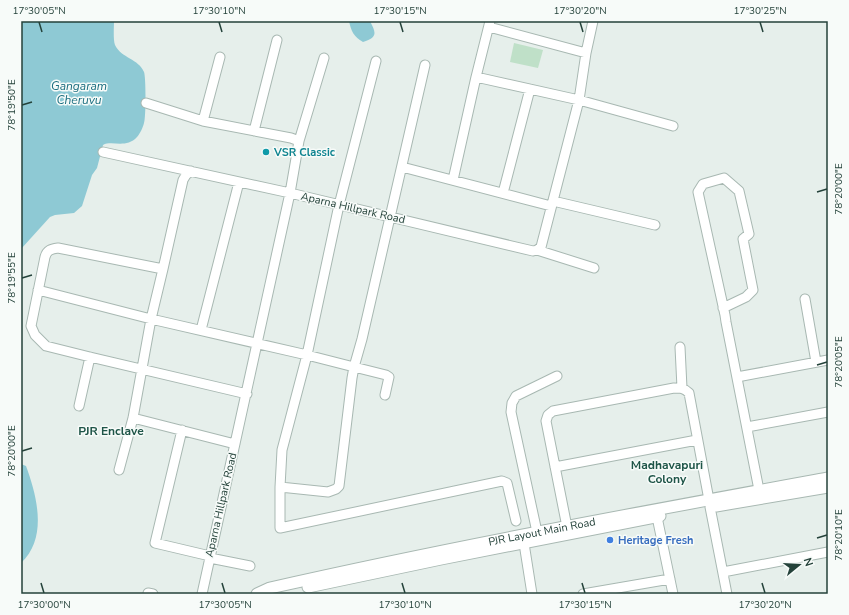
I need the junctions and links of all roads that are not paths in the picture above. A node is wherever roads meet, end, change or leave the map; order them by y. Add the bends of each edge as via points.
1 (593, 21) edge
2 (490, 24) edge
3 (277, 40) dead end
4 (586, 53) junction
5 (220, 57) dead end
6 (324, 58) dead end
7 (376, 61) dead end
8 (425, 65) dead end
9 (476, 77) junction
10 (530, 89) junction
11 (579, 100) junction
12 (146, 103) dead end
13 (203, 121) junction
14 (673, 126) dead end
15 (254, 131) junction
16 (299, 141) junction
17 (103, 152) dead end
18 (402, 167) junction
19 (191, 171) junction
20 (453, 180) junction
21 (239, 182) junction
22 (290, 193) junction
23 (503, 193) junction
24 (552, 204) junction
25 (338, 205) junction
26 (389, 217) junction
27 (655, 225) dead end
28 (537, 250) junction
29 (594, 268) dead end
30 (163, 269) junction
31 (38, 290) junction
32 (805, 299) dead end
33 (723, 308) junction
34 (150, 319) junction
35 (201, 330) junction
36 (256, 344) junction
37 (680, 347) dead end
38 (307, 355) junction
39 (90, 357) junction
40 (828, 360) edge
41 (816, 362) junction
42 (354, 367) junction
43 (142, 369) junction
44 (557, 376) dead end
45 (737, 377) junction
46 (682, 388) junction
47 (247, 394) junction
48 (385, 395) dead end
49 (79, 406) dead end
50 (828, 412) edge
51 (133, 418) junction
52 (747, 427) junction
53 (182, 430) junction
54 (697, 440) junction
55 (235, 444) junction
56 (555, 467) junction
57 (119, 470) dead end
58 (828, 478) edge
59 (280, 487) junction
60 (828, 487) edge
61 (760, 490) junction
62 (729, 500) junction
63 (710, 503) junction
64 (657, 517) junction
65 (516, 521) dead end
66 (567, 527) junction
67 (537, 532) junction
68 (523, 539) junction
69 (828, 552) edge
70 (210, 557) junction
71 (250, 566) dead end
72 (723, 572) junction
73 (670, 579) junction
74 (202, 594) edge
75 (257, 594) edge
76 (277, 594) edge
77 (532, 594) edge
78 (584, 594) edge
79 (673, 594) edge
80 (727, 594) edge

1 - 4 street
2 - 4 street
2 - 9 street
3 - 15 street
4 - 11 street
5 - 13 street
6 - 16 street
7 - 25 street
8 - 18 street
9 - 10 street
9 - 20 street
10 - 11 street
10 - 23 street
11 - 14 street
11 - 24 street
12 - 13 street
13 - 15 street
15 - 16 street
16 - 22 street
17 - 19 street
18 - 20 street
18 - 26 street
19 - 21 street
19 - 30 street via 183,180
20 - 23 street
21 - 22 street
21 - 35 street
22 - 25 street, Aparna Hillpark Road
22 - 36 street, Aparna Hillpark Road
23 - 24 street
24 - 27 street
24 - 28 street via 541,247
25 - 26 street, Aparna Hillpark Road
25 - 38 street
26 - 28 street, Aparna Hillpark Road
26 - 42 street
28 - 29 street, Aparna Hillpark Road
30 - 31 street via 58,248 50,249 46,252
30 - 34 street
31 - 34 street
31 - 39 street via 31,326 35,335 46,346
32 - 41 street
33 - 33 street via 698,192 703,184 724,178 739,190 749,234 743,239 753,290 746,297
33 - 45 street
34 - 35 street
34 - 43 street
35 - 36 street
36 - 38 street
36 - 47 street, Aparna Hillpark Road
37 - 46 street
38 - 42 street
38 - 59 street via 282,450
39 - 43 street
39 - 49 street
40 - 41 street
41 - 45 street
42 - 48 street via 389,377
42 - 59 street via 339,486 328,492
43 - 47 street
43 - 51 street
44 - 67 street via 516,396 512,403 511,412
45 - 52 street
46 - 54 street via 689,394
46 - 56 street via 553,411 546,421
47 - 55 street, Aparna Hillpark Road
50 - 52 street
51 - 53 street
51 - 57 street
52 - 61 street
53 - 55 street
53 - 70 street via 156,543
54 - 56 street
54 - 63 street
55 - 70 street, Aparna Hillpark Road
56 - 66 street
58 - 61 street, PJR Layout Main Road
59 - 65 street via 280,528 502,481 507,483
60 - 62 street
61 - 62 street, PJR Layout Main Road
62 - 63 street, PJR Layout Main Road
63 - 64 street
63 - 66 street, PJR Layout Main Road
63 - 72 street
64 - 68 street
64 - 73 street
66 - 67 street, PJR Layout Main Road
67 - 68 street, PJR Layout Main Road
68 - 75 street, PJR Layout Main Road via 404,559 270,588
68 - 76 street
68 - 77 street
69 - 72 street
70 - 71 street
70 - 74 street, Aparna Hillpark Road
72 - 80 street
73 - 78 street
73 - 79 street

